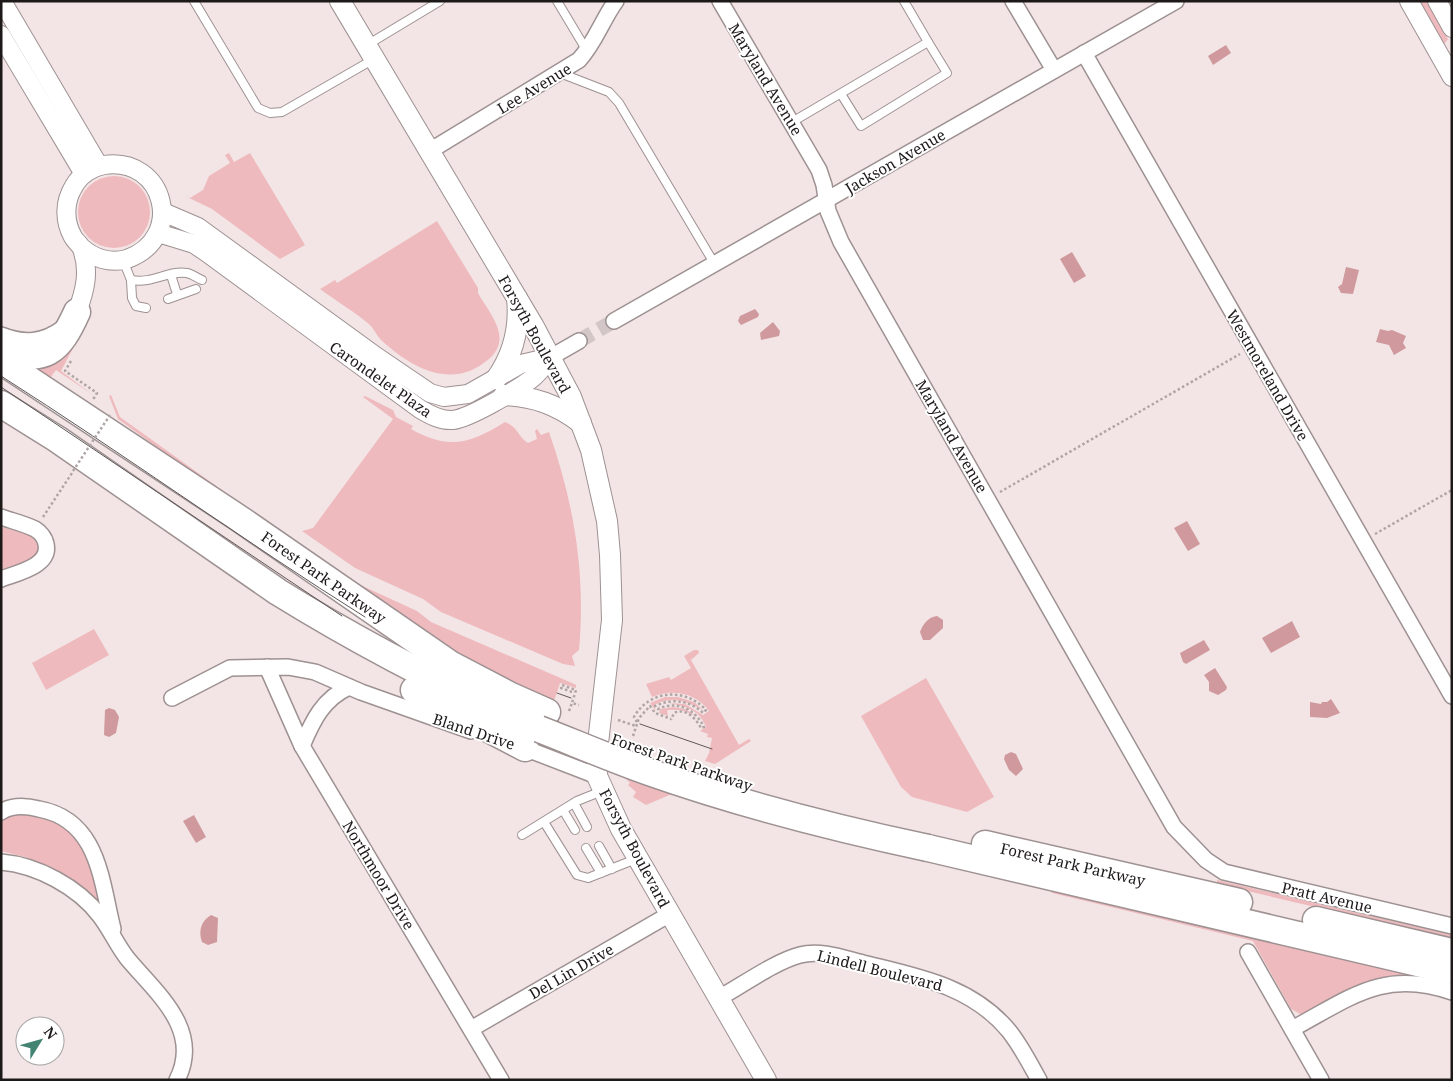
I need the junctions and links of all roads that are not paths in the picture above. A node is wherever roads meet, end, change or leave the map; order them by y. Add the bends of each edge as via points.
1 (2, 1) edge
2 (194, 1) edge
3 (340, 1) edge
4 (440, 1) edge
5 (557, 1) edge
6 (616, 1) edge
7 (720, 1) edge
8 (904, 1) edge
9 (1013, 1) edge
10 (1176, 1) edge
11 (1409, 1) edge
12 (1437, 1) edge
13 (1452, 28) edge
14 (1, 35) edge
15 (928, 42) junction
16 (588, 51) junction
17 (370, 52) junction
18 (1084, 53) junction
19 (1449, 65) edge
20 (1054, 70) junction
21 (560, 73) junction
22 (35, 76) junction
23 (841, 94) junction
24 (792, 122) junction
25 (428, 152) junction
26 (91, 170) junction
27 (825, 200) junction
28 (162, 212) junction
29 (158, 233) junction
30 (81, 247) junction
31 (123, 260) junction
32 (714, 263) junction
33 (171, 275) junction
34 (131, 280) junction
35 (202, 280) dead end
36 (196, 289) dead end
37 (177, 294) junction
38 (517, 298) junction
39 (168, 299) dead end
40 (146, 308) dead end
41 (77, 312) junction
42 (614, 321) tunnel mouth
43 (1, 335) edge
44 (579, 341) tunnel mouth
45 (1, 349) edge
46 (551, 357) junction
47 (1, 361) edge
48 (372, 364) junction
49 (500, 387) junction
50 (1, 404) edge
51 (581, 423) junction
52 (1, 517) edge
53 (1, 579) edge
54 (267, 667) junction
55 (350, 687) junction
56 (1452, 696) edge
57 (172, 698) dead end
58 (545, 725) junction
59 (302, 746) junction
60 (600, 784) junction
61 (574, 803) junction
62 (562, 810) junction
63 (1, 812) edge
64 (544, 822) junction
65 (587, 826) dead end
66 (575, 830) dead end
67 (522, 835) dead end
68 (930, 840) junction
69 (599, 846) dead end
70 (586, 848) dead end
71 (638, 858) junction
72 (1206, 860) joint
73 (1, 862) edge
74 (612, 868) junction
75 (601, 873) junction
76 (670, 914) junction
77 (1452, 926) edge
78 (115, 939) junction
79 (1248, 952) dead end
80 (1452, 952) edge
81 (1452, 971) edge
82 (1452, 992) edge
83 (719, 998) junction
84 (472, 1029) junction
85 (1292, 1030) junction
86 (177, 1080) edge
87 (501, 1080) edge
88 (766, 1080) edge
89 (1039, 1080) edge
90 (1321, 1080) edge

1 - 22 street
2 - 17 lane via 258,108 270,113 282,112
3 - 17 main road, Forsyth Boulevard
4 - 17 lane
5 - 16 lane
6 - 16 street, Lee Avenue
7 - 24 street, Maryland Avenue
8 - 15 lane
9 - 20 street
10 - 18 street, Jackson Avenue
11 - 19 street
12 - 13 street
14 - 22 street
15 - 23 lane
15 - 23 lane via 947,73 861,126
16 - 21 street, Lee Avenue
17 - 25 main road, Forsyth Boulevard
18 - 20 street, Jackson Avenue
18 - 56 street, Westmoreland Drive
20 - 27 street, Jackson Avenue
21 - 25 street, Lee Avenue
21 - 32 lane via 609,92 619,103
22 - 26 street
23 - 24 lane
24 - 27 street, Maryland Avenue via 819,170
25 - 38 main road, Forsyth Boulevard
26 - 28 street via 114,164 129,166 142,173 160,197
26 - 30 street via 71,191 66,212 68,226
27 - 32 street, Jackson Avenue
27 - 72 street, Maryland Avenue via 841,242 1174,827
28 - 29 street
28 - 48 street, Carondelet Plaza via 198,227
29 - 31 street via 149,246
29 - 48 street, Carondelet Plaza via 194,244
30 - 31 street via 97,258
30 - 41 street via 87,280
31 - 34 lane
32 - 42 street, Jackson Avenue
33 - 34 lane via 151,281
33 - 35 lane via 187,273
33 - 37 lane
34 - 40 lane via 136,306
36 - 37 lane
37 - 39 lane
38 - 46 main road, Forsyth Boulevard
38 - 49 main road via 517,321
41 - 43 street via 61,330 37,341 25,342
41 - 45 highway via 66,336 56,348 44,355 31,357
44 - 46 street
46 - 49 street, Carondelet Plaza via 529,381
46 - 51 main road, Forsyth Boulevard
47 - 58 highway, Forest Park Parkway
48 - 49 street, Carondelet Plaza via 420,409 441,419 462,417
49 - 51 main road via 546,401
50 - 58 highway, Forest Park Parkway via 278,592 390,657
51 - 60 main road, Forsyth Boulevard via 599,483 610,555 612,620 598,743
52 - 53 street via 35,529 41,527 47,547 44,558 30,568
54 - 55 street, Bland Drive via 315,672
54 - 57 street, Bland Drive via 230,668
54 - 59 street, Northmoor Drive
55 - 58 street, Bland Drive via 454,725
55 - 59 street via 325,703 312,722
58 - 60 street, Bland Drive
58 - 68 highway, Forest Park Parkway via 658,756
59 - 84 street, Northmoor Drive
60 - 61 lane
60 - 71 main road, Forsyth Boulevard
61 - 62 lane
61 - 65 lane
62 - 64 lane
62 - 66 lane
63 - 78 street via 26,806 50,811 72,824 93,850 105,885
64 - 67 lane
64 - 75 lane via 577,875 588,878
68 - 80 highway, Forest Park Parkway
68 - 81 highway, Forest Park Parkway
69 - 74 lane
70 - 75 lane
71 - 74 lane
71 - 76 main road, Forsyth Boulevard
72 - 77 street, Pratt Avenue via 1224,872
73 - 78 street via 49,875 99,914
74 - 75 lane
76 - 83 main road, Forsyth Boulevard
76 - 84 street, Del Lin Drive
78 - 86 street via 126,957 161,994 181,1027 184,1054
79 - 85 street
82 - 85 street via 1420,983 1394,982 1366,990
83 - 88 main road, Forsyth Boulevard
83 - 89 street, Lindell Boulevard via 800,955 821,954 930,979 959,991 990,1012 1009,1032
84 - 87 street, Northmoor Drive
85 - 90 street

